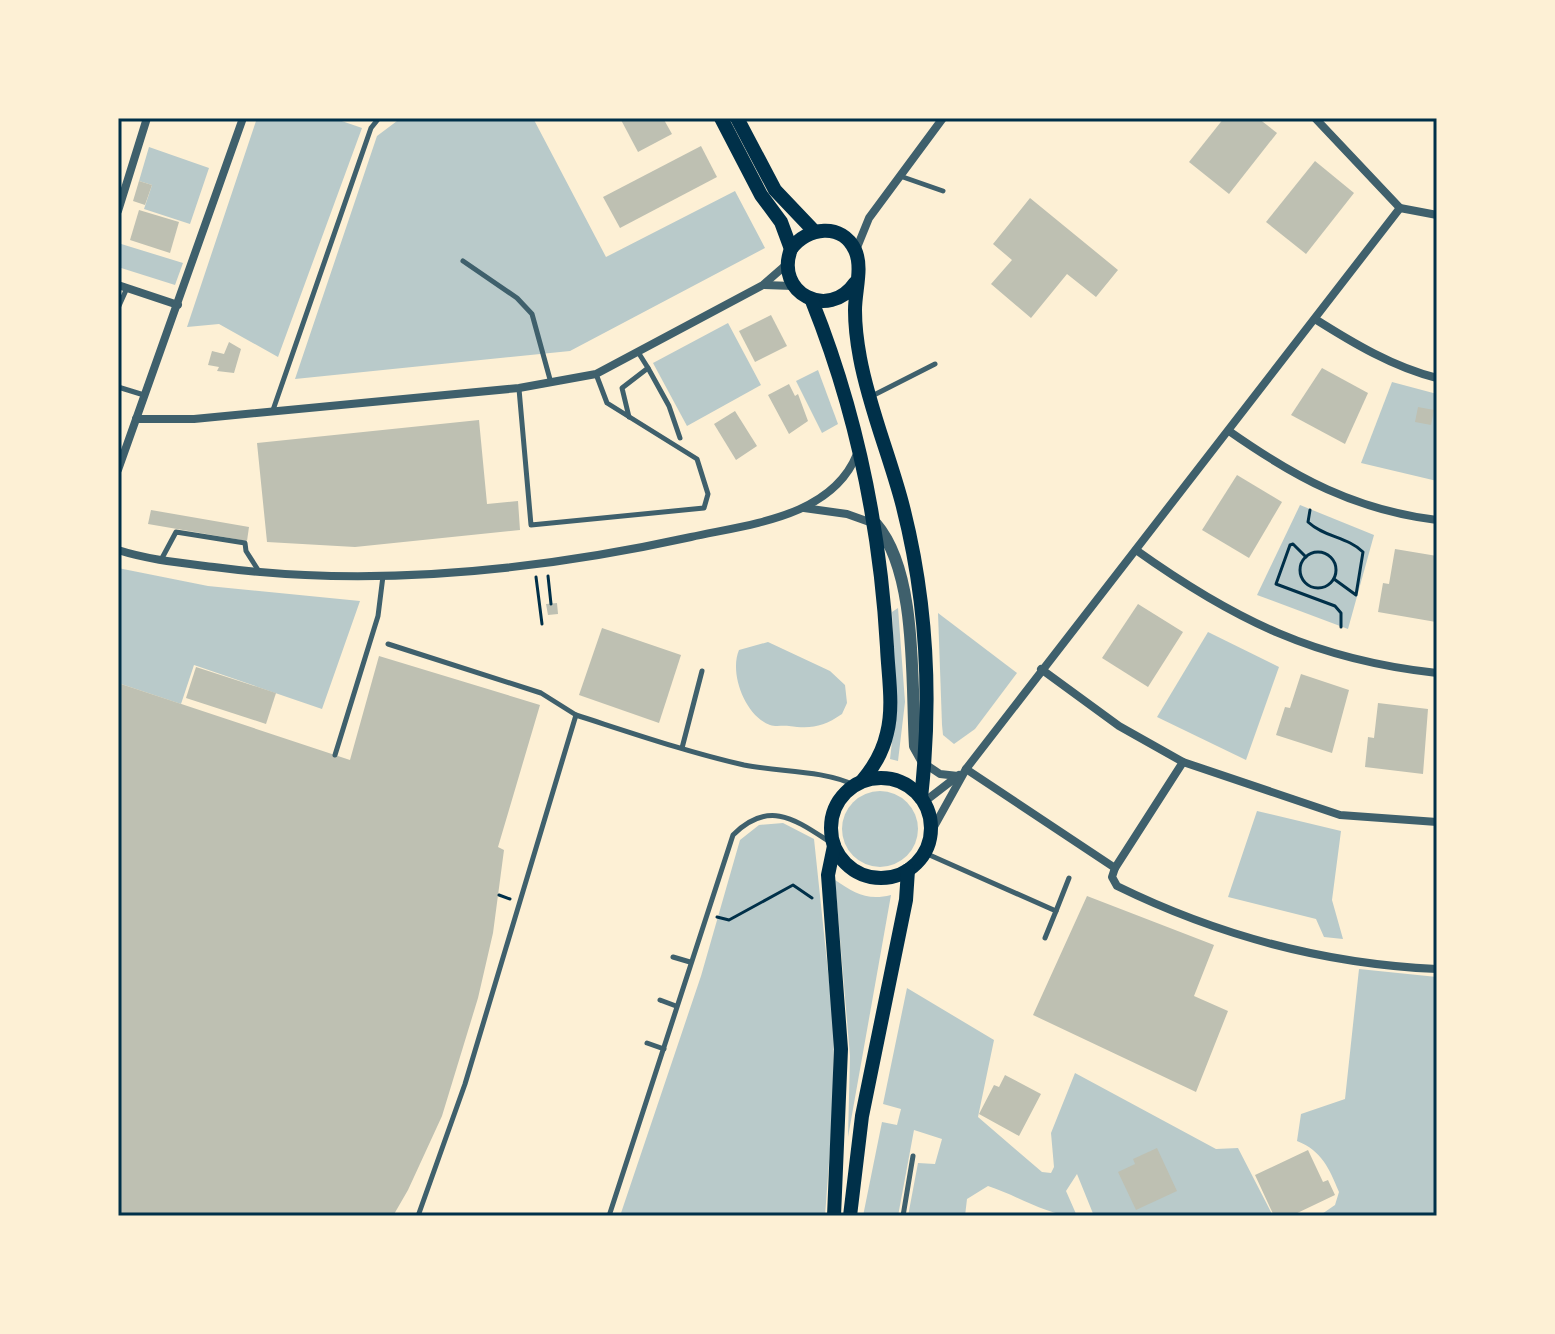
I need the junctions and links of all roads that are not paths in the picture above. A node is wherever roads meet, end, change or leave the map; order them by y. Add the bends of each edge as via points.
1 (147, 118) edge
2 (243, 118) edge
3 (379, 118) edge
4 (721, 118) edge
5 (737, 118) edge
6 (943, 118) edge
7 (1315, 118) edge
8 (900, 176) junction
9 (943, 191) dead end
10 (1400, 208) junction
11 (118, 211) edge
12 (1437, 215) edge
13 (814, 231) junction
14 (856, 251) junction
15 (789, 257) junction
16 (463, 261) dead end
17 (855, 283) junction
18 (763, 285) junction
19 (122, 286) edge
20 (793, 286) junction
21 (812, 301) junction
22 (178, 305) junction
23 (118, 308) edge
24 (1315, 319) junction
25 (638, 352) junction
26 (935, 364) dead end
27 (648, 368) junction
28 (596, 374) junction
29 (1437, 378) edge
30 (551, 384) junction
31 (118, 387) edge
32 (519, 388) junction
33 (145, 395) junction
34 (869, 398) junction
35 (273, 410) junction
36 (630, 417) junction
37 (136, 419) junction
38 (1229, 431) junction
39 (680, 438) dead end
40 (861, 446) junction
41 (118, 470) edge
42 (804, 508) junction
43 (1437, 520) edge
44 (876, 524) junction
45 (1136, 550) junction
46 (118, 553) edge
47 (161, 560) junction
48 (260, 573) junction
49 (383, 576) junction
50 (388, 644) dead end
51 (1041, 669) junction
52 (702, 671) dead end
53 (1437, 673) edge
54 (576, 715) junction
55 (682, 748) junction
56 (335, 755) dead end
57 (1183, 762) junction
58 (925, 764) junction
59 (962, 772) junction
60 (858, 783) junction
61 (922, 800) junction
62 (1437, 822) edge
63 (931, 832) junction
64 (833, 845) junction
65 (925, 853) junction
66 (1115, 868) junction
67 (908, 870) junction
68 (1069, 878) dead end
69 (1056, 911) junction
70 (1045, 938) dead end
71 (673, 957) dead end
72 (690, 962) junction
73 (1437, 969) edge
74 (660, 1000) dead end
75 (676, 1006) junction
76 (647, 1043) dead end
77 (664, 1049) junction
78 (913, 1156) dead end
79 (418, 1216) edge
80 (609, 1216) edge
81 (834, 1216) edge
82 (850, 1216) edge
83 (903, 1216) edge

1 - 11 street
2 - 22 street
3 - 35 lane via 371,128
4 - 15 main road via 781,222
5 - 13 main road via 775,190
6 - 8 street
7 - 10 street
8 - 9 lane
8 - 14 street via 869,218
10 - 12 street
10 - 24 street
13 - 14 main road via 839,234
13 - 15 main road via 801,238
14 - 17 main road
15 - 18 street
15 - 20 main road
16 - 30 lane via 532,314
17 - 21 main road via 833,301
17 - 34 main road via 856,339
18 - 20 street
18 - 25 street
19 - 22 street
19 - 23 lane
20 - 21 main road
21 - 40 main road
22 - 33 street
24 - 29 street via 1360,347
24 - 38 street
25 - 27 lane
25 - 28 street
26 - 34 lane
27 - 36 lane via 622,388
27 - 39 lane
28 - 30 street
28 - 36 lane via 607,403
30 - 32 street
31 - 33 lane
32 - 35 street
32 - 36 lane via 531,525 704,508 708,494 697,459
33 - 37 street
34 - 58 main road via 903,506 917,578 926,658
35 - 37 street
37 - 41 street
38 - 43 street via 1334,494 1363,506
38 - 45 street
40 - 42 street via 843,480
40 - 44 main road
42 - 44 street
42 - 49 street via 660,544 546,564
44 - 58 street via 902,580 915,746
44 - 60 main road via 888,732 879,757
45 - 51 street
45 - 53 street via 1240,618 1301,644 1370,663
46 - 47 street
47 - 48 street
47 - 48 lane via 176,532 245,543
48 - 49 street
49 - 56 lane via 378,616
50 - 54 lane via 541,693
51 - 57 street via 1119,726
51 - 59 street
52 - 55 lane
54 - 55 lane
54 - 79 lane via 465,1084
55 - 60 lane via 768,770
57 - 62 street via 1340,815
57 - 66 street
58 - 59 street via 940,774
58 - 61 main road
59 - 61 street
59 - 63 street
59 - 66 street
60 - 61 main road via 895,780
60 - 64 main road via 836,805 830,830
61 - 63 main road
63 - 65 main road
64 - 67 main road via 850,869 864,876 879,879
64 - 72 lane via 777,815 754,818 740,828 733,835
64 - 81 main road via 828,868 841,1049
65 - 67 main road
65 - 69 lane
66 - 73 street via 1117,886 1194,921 1258,942 1338,961
67 - 82 main road via 862,1116
68 - 69 lane
69 - 70 lane
71 - 72 lane
72 - 75 lane
74 - 75 lane
75 - 77 lane
76 - 77 lane
77 - 80 lane
78 - 83 lane

